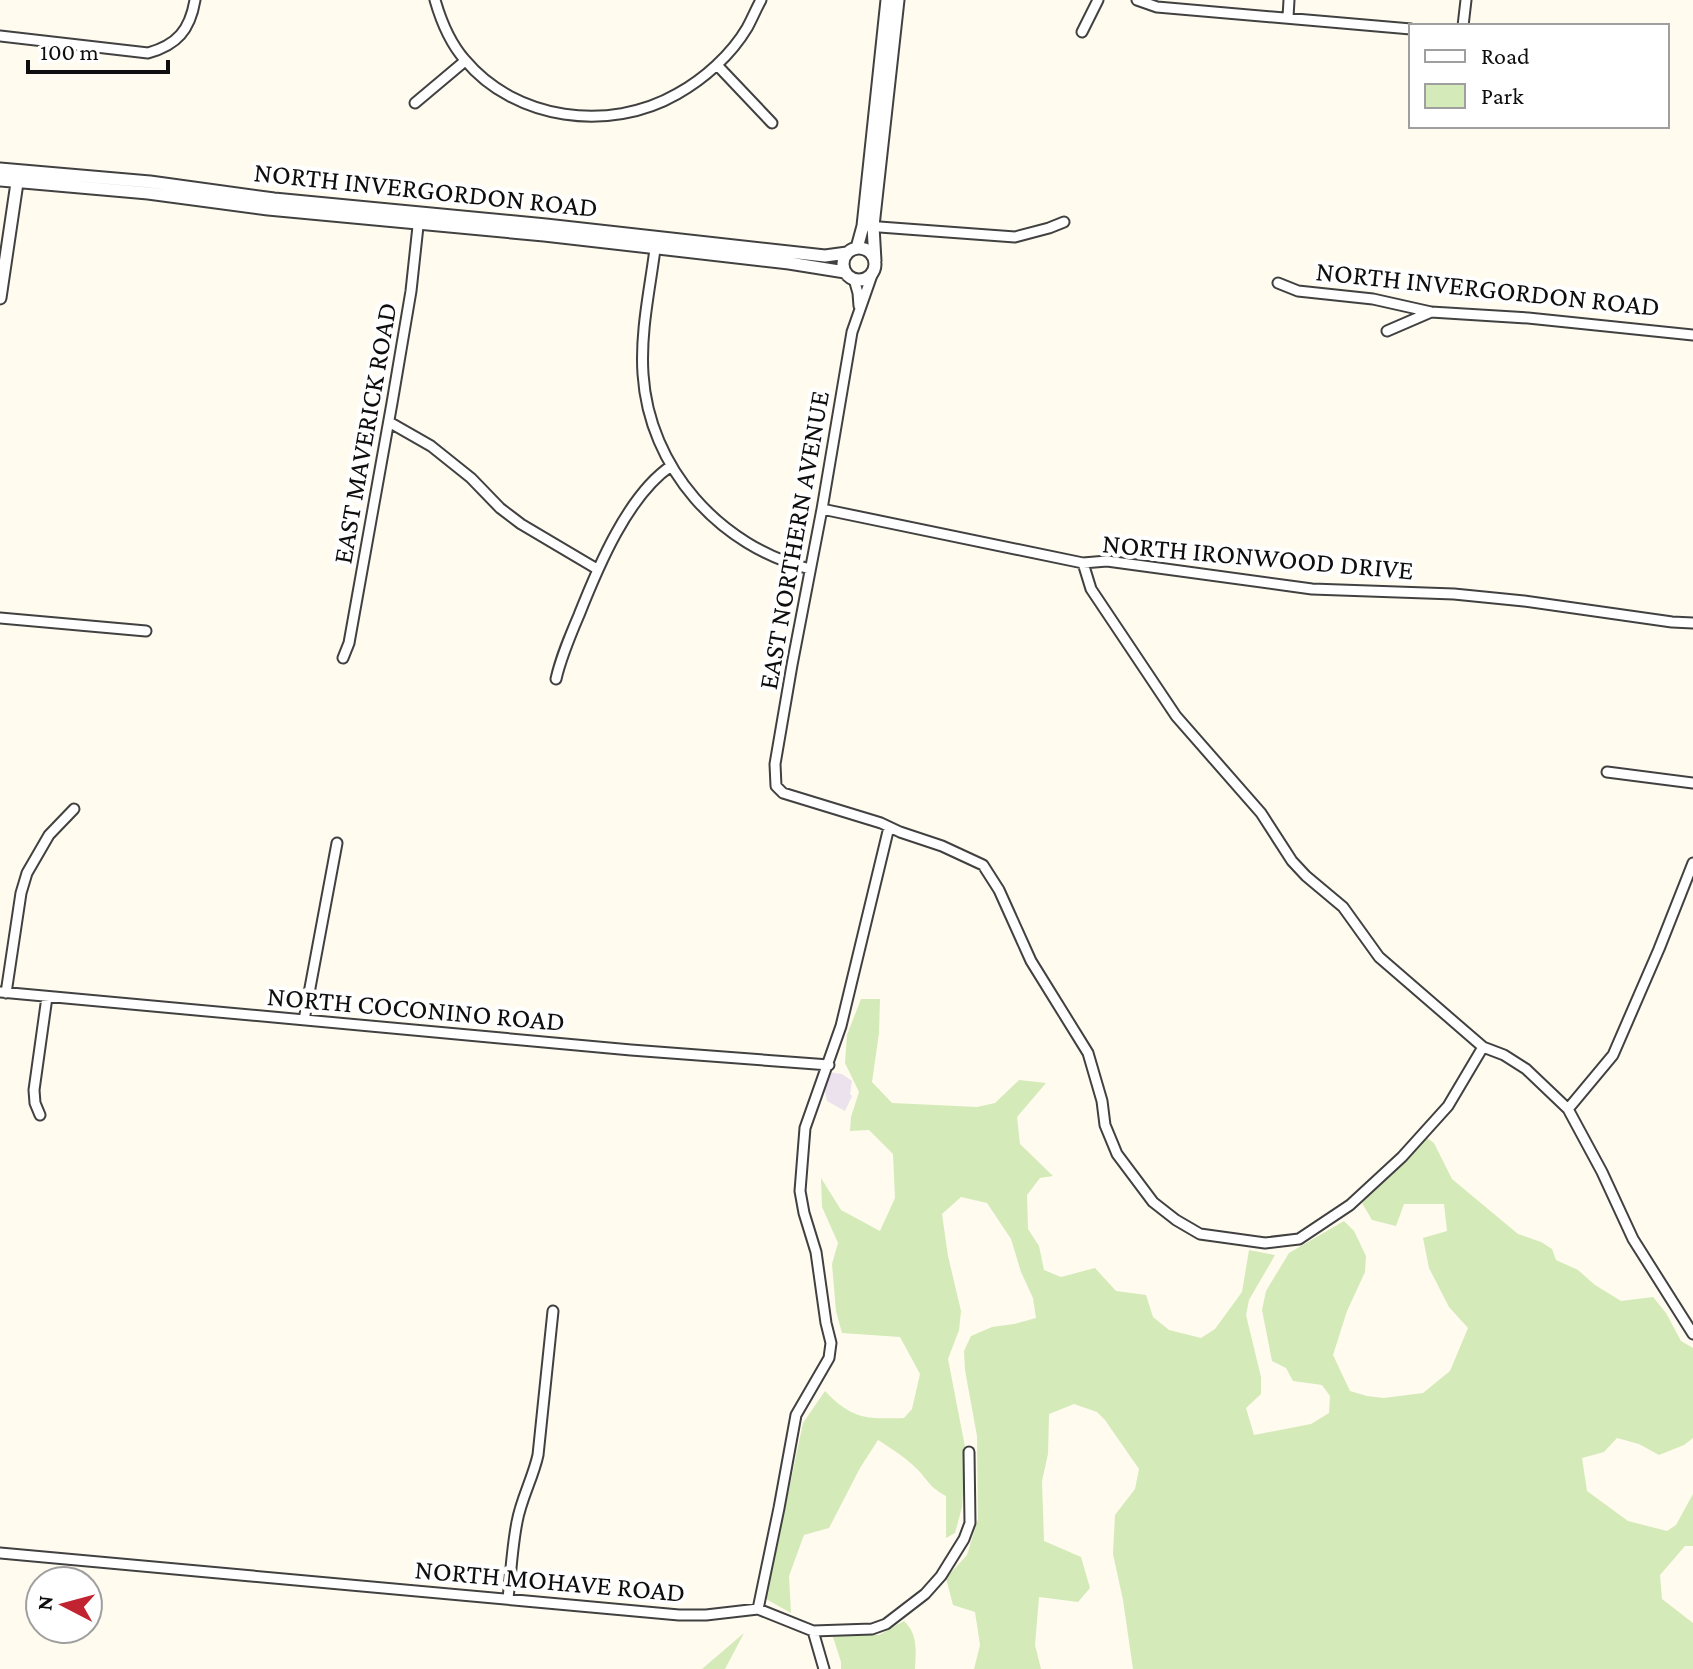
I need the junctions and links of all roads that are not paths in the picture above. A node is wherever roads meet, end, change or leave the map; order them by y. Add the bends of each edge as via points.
1 (195, 0) edge
2 (435, 0) edge
3 (761, 0) edge
4 (887, 0) edge
5 (898, 0) edge
6 (1098, 0) edge
7 (1137, 0) edge
8 (1289, 0) edge
9 (1466, 0) edge
10 (1288, 17) junction
11 (1463, 24) edge
12 (1409, 29) edge
13 (1082, 32) dead end
14 (0, 36) edge
15 (465, 61) junction
16 (717, 65) junction
17 (415, 103) dead end
18 (772, 123) dead end
19 (0, 169) edge
20 (18, 176) junction
21 (0, 180) edge
22 (419, 218) junction
23 (1064, 222) dead end
24 (868, 226) junction
25 (656, 242) junction
26 (852, 251) junction
27 (874, 267) junction
28 (850, 276) junction
29 (1278, 283) dead end
30 (0, 298) edge
31 (859, 310) junction
32 (1431, 312) junction
33 (1387, 331) dead end
34 (1693, 335) edge
35 (389, 422) junction
36 (671, 466) junction
37 (822, 509) junction
38 (1083, 563) junction
39 (597, 569) junction
40 (810, 569) junction
41 (0, 618) edge
42 (1693, 623) edge
43 (146, 631) dead end
44 (343, 658) dead end
45 (556, 679) dead end
46 (1607, 772) dead end
47 (1693, 783) edge
48 (74, 809) dead end
49 (889, 827) junction
50 (337, 843) dead end
51 (1693, 863) edge
52 (3, 992) edge
53 (47, 997) junction
54 (304, 1020) junction
55 (1483, 1047) junction
56 (829, 1065) junction
57 (1568, 1109) junction
58 (40, 1115) dead end
59 (553, 1311) dead end
60 (1693, 1334) edge
61 (969, 1452) dead end
62 (0, 1553) edge
63 (508, 1598) junction
64 (758, 1609) junction
65 (813, 1631) junction
66 (824, 1669) edge

1 - 14 street via 184,31 165,48 148,53
2 - 15 street
3 - 16 street via 747,29
4 - 24 street
5 - 24 street
6 - 13 street
7 - 10 street via 1157,7
8 - 10 street
9 - 11 street
10 - 12 street
15 - 16 street via 489,84 520,102 583,116 656,105
15 - 17 street
16 - 18 street
19 - 20 street, NORTH INVERGORDON ROAD
20 - 21 street, NORTH INVERGORDON ROAD
20 - 22 street, NORTH INVERGORDON ROAD via 150,182
20 - 30 street
22 - 25 street, NORTH INVERGORDON ROAD
22 - 35 street, EAST MAVERICK ROAD
23 - 24 street via 1015,237
24 - 26 street
24 - 27 street
25 - 26 street, NORTH INVERGORDON ROAD via 825,256
25 - 28 street, NORTH INVERGORDON ROAD
25 - 36 street via 643,377 654,426
26 - 27 street via 862,248 870,253
26 - 28 street via 843,262
27 - 28 street, NORTH INVERGORDON ROAD via 864,279
27 - 31 street, EAST NORTHERN AVENUE
28 - 31 street, EAST NORTHERN AVENUE
29 - 32 street, NORTH INVERGORDON ROAD via 1298,291
31 - 37 street, EAST NORTHERN AVENUE
32 - 33 street
32 - 34 street, NORTH INVERGORDON ROAD
35 - 39 street via 431,446 521,524
35 - 44 street, EAST MAVERICK ROAD
36 - 39 street via 644,492
36 - 40 street via 720,525 767,555
37 - 38 street, NORTH IRONWOOD DRIVE
37 - 40 street, EAST NORTHERN AVENUE
38 - 42 street, NORTH IRONWOOD DRIVE via 1107,561 1312,589 1454,594
38 - 55 street via 1091,589 1176,716 1261,813 1292,861 1343,907 1379,957
39 - 45 street
40 - 49 street, EAST NORTHERN AVENUE via 775,764 776,786 783,793
41 - 43 street
46 - 47 street
48 - 52 street via 49,835 27,873
49 - 55 street via 983,865 1031,961 1088,1053 1117,1154 1153,1202 1200,1234 1265,1243 1299,1239 1350,1205 1402,1157 1448,1106
49 - 56 street
50 - 54 street
51 - 57 street via 1613,1055
52 - 53 street, NORTH COCONINO ROAD
53 - 54 street, NORTH COCONINO ROAD
53 - 58 street via 34,1090
54 - 56 street, NORTH COCONINO ROAD
55 - 57 street via 1526,1069
56 - 64 street via 805,1128 800,1191 831,1343 829,1358 796,1415
57 - 60 street via 1633,1239
59 - 63 street via 538,1455 517,1521
61 - 65 street, NORTH MOHAVE ROAD via 970,1523 941,1576 879,1628
62 - 63 street, NORTH MOHAVE ROAD
63 - 64 street, NORTH MOHAVE ROAD via 679,1615
64 - 65 street, NORTH MOHAVE ROAD
65 - 66 street

